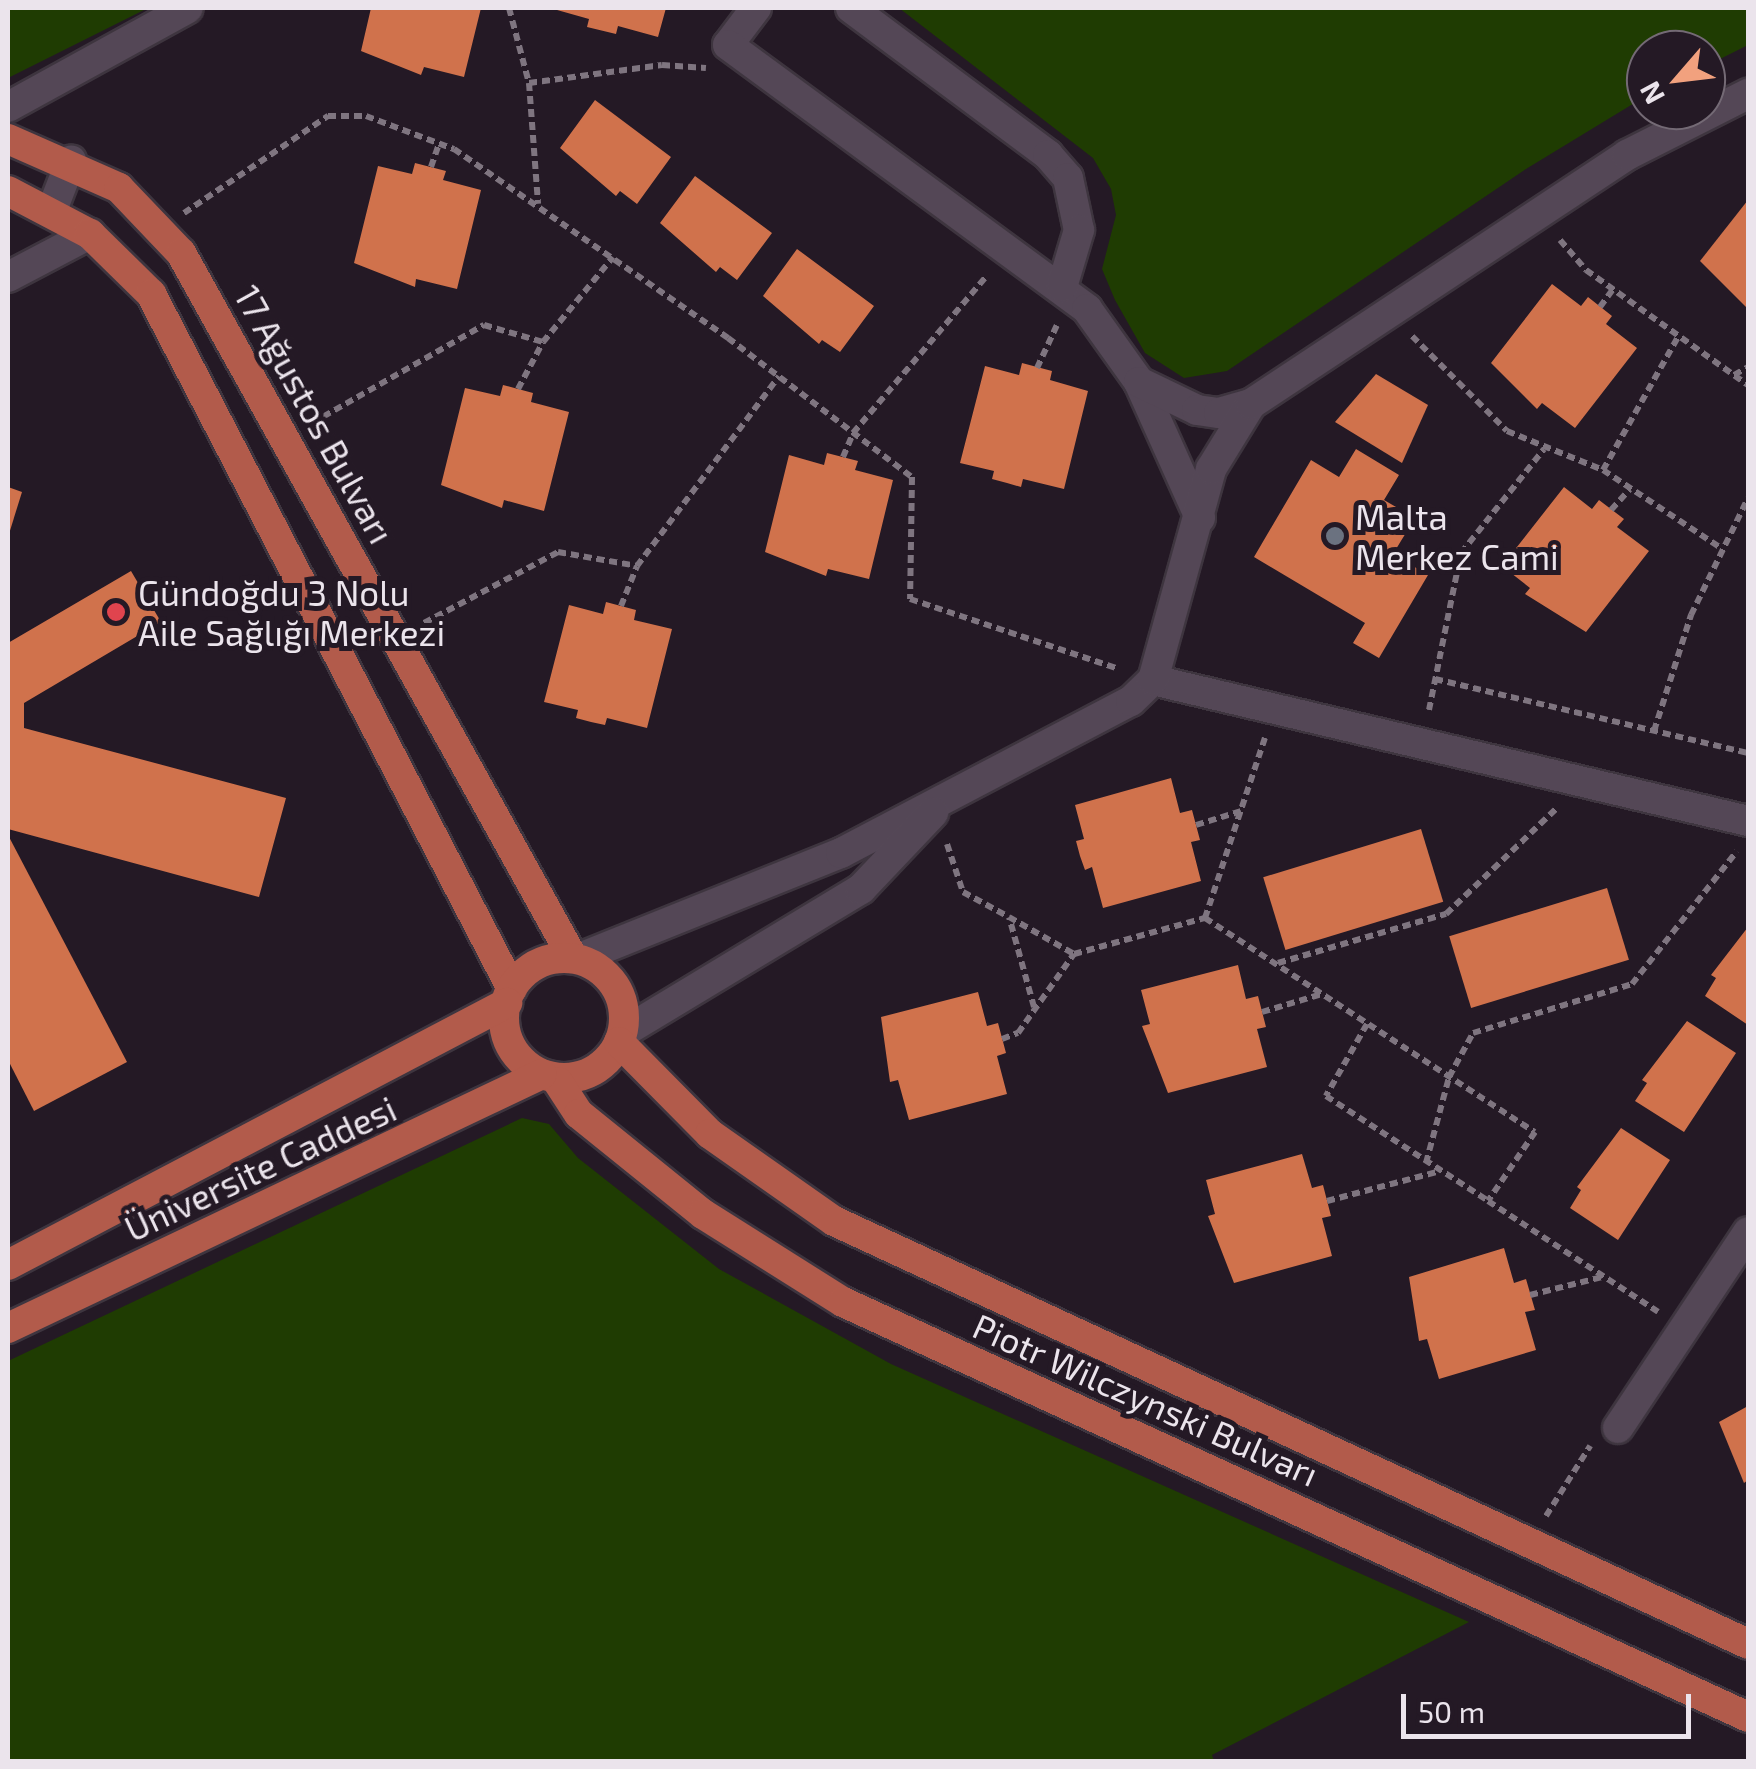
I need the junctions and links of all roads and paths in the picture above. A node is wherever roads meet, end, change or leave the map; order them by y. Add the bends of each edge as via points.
1 (188, 8) edge
2 (509, 8) edge
3 (756, 8) edge
4 (851, 8) edge
5 (728, 46) junction
6 (529, 83) junction
7 (1748, 94) edge
8 (8, 106) edge
9 (8, 138) edge
10 (439, 144) junction
11 (71, 162) junction
12 (431, 167) dead end
13 (8, 191) edge
14 (538, 205) junction
15 (52, 210) junction
16 (1542, 211) junction
17 (162, 229) junction
18 (90, 234) junction
19 (1010, 249) junction
20 (613, 257) junction
21 (8, 277) edge
22 (1613, 290) junction
23 (1069, 294) junction
24 (1600, 307) dead end
25 (1390, 314) junction
26 (1678, 336) junction
27 (543, 342) junction
28 (1748, 367) edge
29 (1038, 368) dead end
30 (1734, 375) junction
31 (778, 376) junction
32 (1139, 382) junction
33 (1748, 385) edge
34 (518, 389) dead end
35 (1251, 404) junction
36 (853, 433) junction
37 (286, 438) junction
38 (1544, 449) junction
39 (843, 457) dead end
40 (1603, 470) junction
41 (1630, 489) junction
42 (1748, 498) edge
43 (1611, 510) dead end
44 (1200, 518) junction
45 (1722, 548) junction
46 (637, 566) junction
47 (622, 606) dead end
48 (395, 638) junction
49 (1435, 679) junction
50 (1154, 680) junction
51 (1275, 707) junction
52 (1654, 731) junction
53 (1422, 743) junction
54 (1748, 753) edge
55 (1584, 782) junction
56 (941, 804) junction
57 (1240, 812) junction
58 (1748, 821) edge
59 (1196, 826) dead end
60 (1748, 839) edge
61 (1009, 917) junction
62 (1205, 918) junction
63 (1074, 954) junction
64 (577, 956) junction
65 (1276, 964) junction
66 (1322, 994) junction
67 (510, 996) junction
68 (1035, 1008) junction
69 (1262, 1012) dead end
70 (1367, 1024) junction
71 (621, 1037) junction
72 (1002, 1039) dead end
73 (1448, 1077) junction
74 (550, 1078) junction
75 (1426, 1163) junction
76 (1438, 1171) junction
77 (1327, 1201) dead end
78 (1488, 1201) junction
79 (1748, 1232) edge
80 (8, 1265) edge
81 (1603, 1277) junction
82 (1530, 1295) dead end
83 (8, 1328) edge
84 (1684, 1328) junction
85 (1618, 1428) joint
86 (1543, 1521) dead end
87 (1748, 1644) edge
88 (1748, 1717) edge

1 - 8 street
2 - 6 path
3 - 5 street
4 - 23 street via 1048,155 1068,178 1078,230
5 - 6 path via 710,68 662,66
5 - 19 street
6 - 14 path
7 - 16 street via 1659,137
9 - 11 main road, 17 Ağustos Bulvarı
10 - 12 path
10 - 14 path
10 - 17 path via 366,116 328,116
11 - 15 street
11 - 17 main road, 17 Ağustos Bulvarı via 119,188
13 - 15 main road
14 - 20 path
15 - 18 main road
16 - 22 path via 1574,258
16 - 25 street
17 - 37 main road, 17 Ağustos Bulvarı via 200,281
18 - 21 street
18 - 67 main road via 136,275 159,308
19 - 23 street
19 - 36 path
20 - 27 path
20 - 31 path
22 - 24 path
22 - 26 path
23 - 29 path
23 - 32 street
25 - 35 street
25 - 38 path via 1506,431
26 - 30 path
26 - 40 path
27 - 34 path
27 - 37 path via 484,326
28 - 30 path
30 - 33 path
31 - 36 path
31 - 46 path
32 - 35 street via 1197,410 1219,413
32 - 44 street
35 - 44 street via 1223,441
36 - 39 path
36 - 50 path via 912,477 910,600
37 - 48 main road, 17 Ağustos Bulvarı
38 - 40 path
38 - 49 path via 1461,553
40 - 41 path
41 - 43 path
41 - 45 path
42 - 45 path
44 - 50 street
45 - 52 path via 1666,683
46 - 47 path
46 - 48 path via 558,552
48 - 64 main road, 17 Ağustos Bulvarı
49 - 52 path
49 - 53 path
50 - 51 street
50 - 56 street via 1108,718
51 - 53 street
51 - 57 path
52 - 54 path
53 - 55 street
55 - 58 street
55 - 65 path via 1446,914
56 - 61 path via 962,892
56 - 64 street via 841,853
56 - 71 street via 862,889
57 - 59 path
57 - 62 path
60 - 73 path via 1632,984 1473,1033
61 - 63 path
61 - 68 path
62 - 63 path
62 - 65 path
63 - 68 path
64 - 67 main road via 542,961
64 - 71 main road, Piotr Wilczynski Bulvarı via 621,1004
65 - 66 path
66 - 69 path
66 - 70 path
67 - 74 main road, Piotr Wilczynski Bulvarı via 512,1042
67 - 80 main road, Üniversite Caddesi
68 - 72 path via 1018,1033
70 - 73 path
70 - 75 path via 1326,1096
71 - 74 main road via 595,1069
71 - 87 main road, Piotr Wilczynski Bulvarı via 710,1134 834,1222
73 - 75 path
73 - 78 path via 1534,1132
74 - 83 main road, Üniversite Caddesi
74 - 88 main road, Piotr Wilczynski Bulvarı via 580,1114 703,1214 843,1302
75 - 76 path
76 - 77 path
76 - 78 path
78 - 81 path
79 - 84 street
81 - 82 path
81 - 84 path
84 - 85 street
85 - 86 path via 1602,1427

